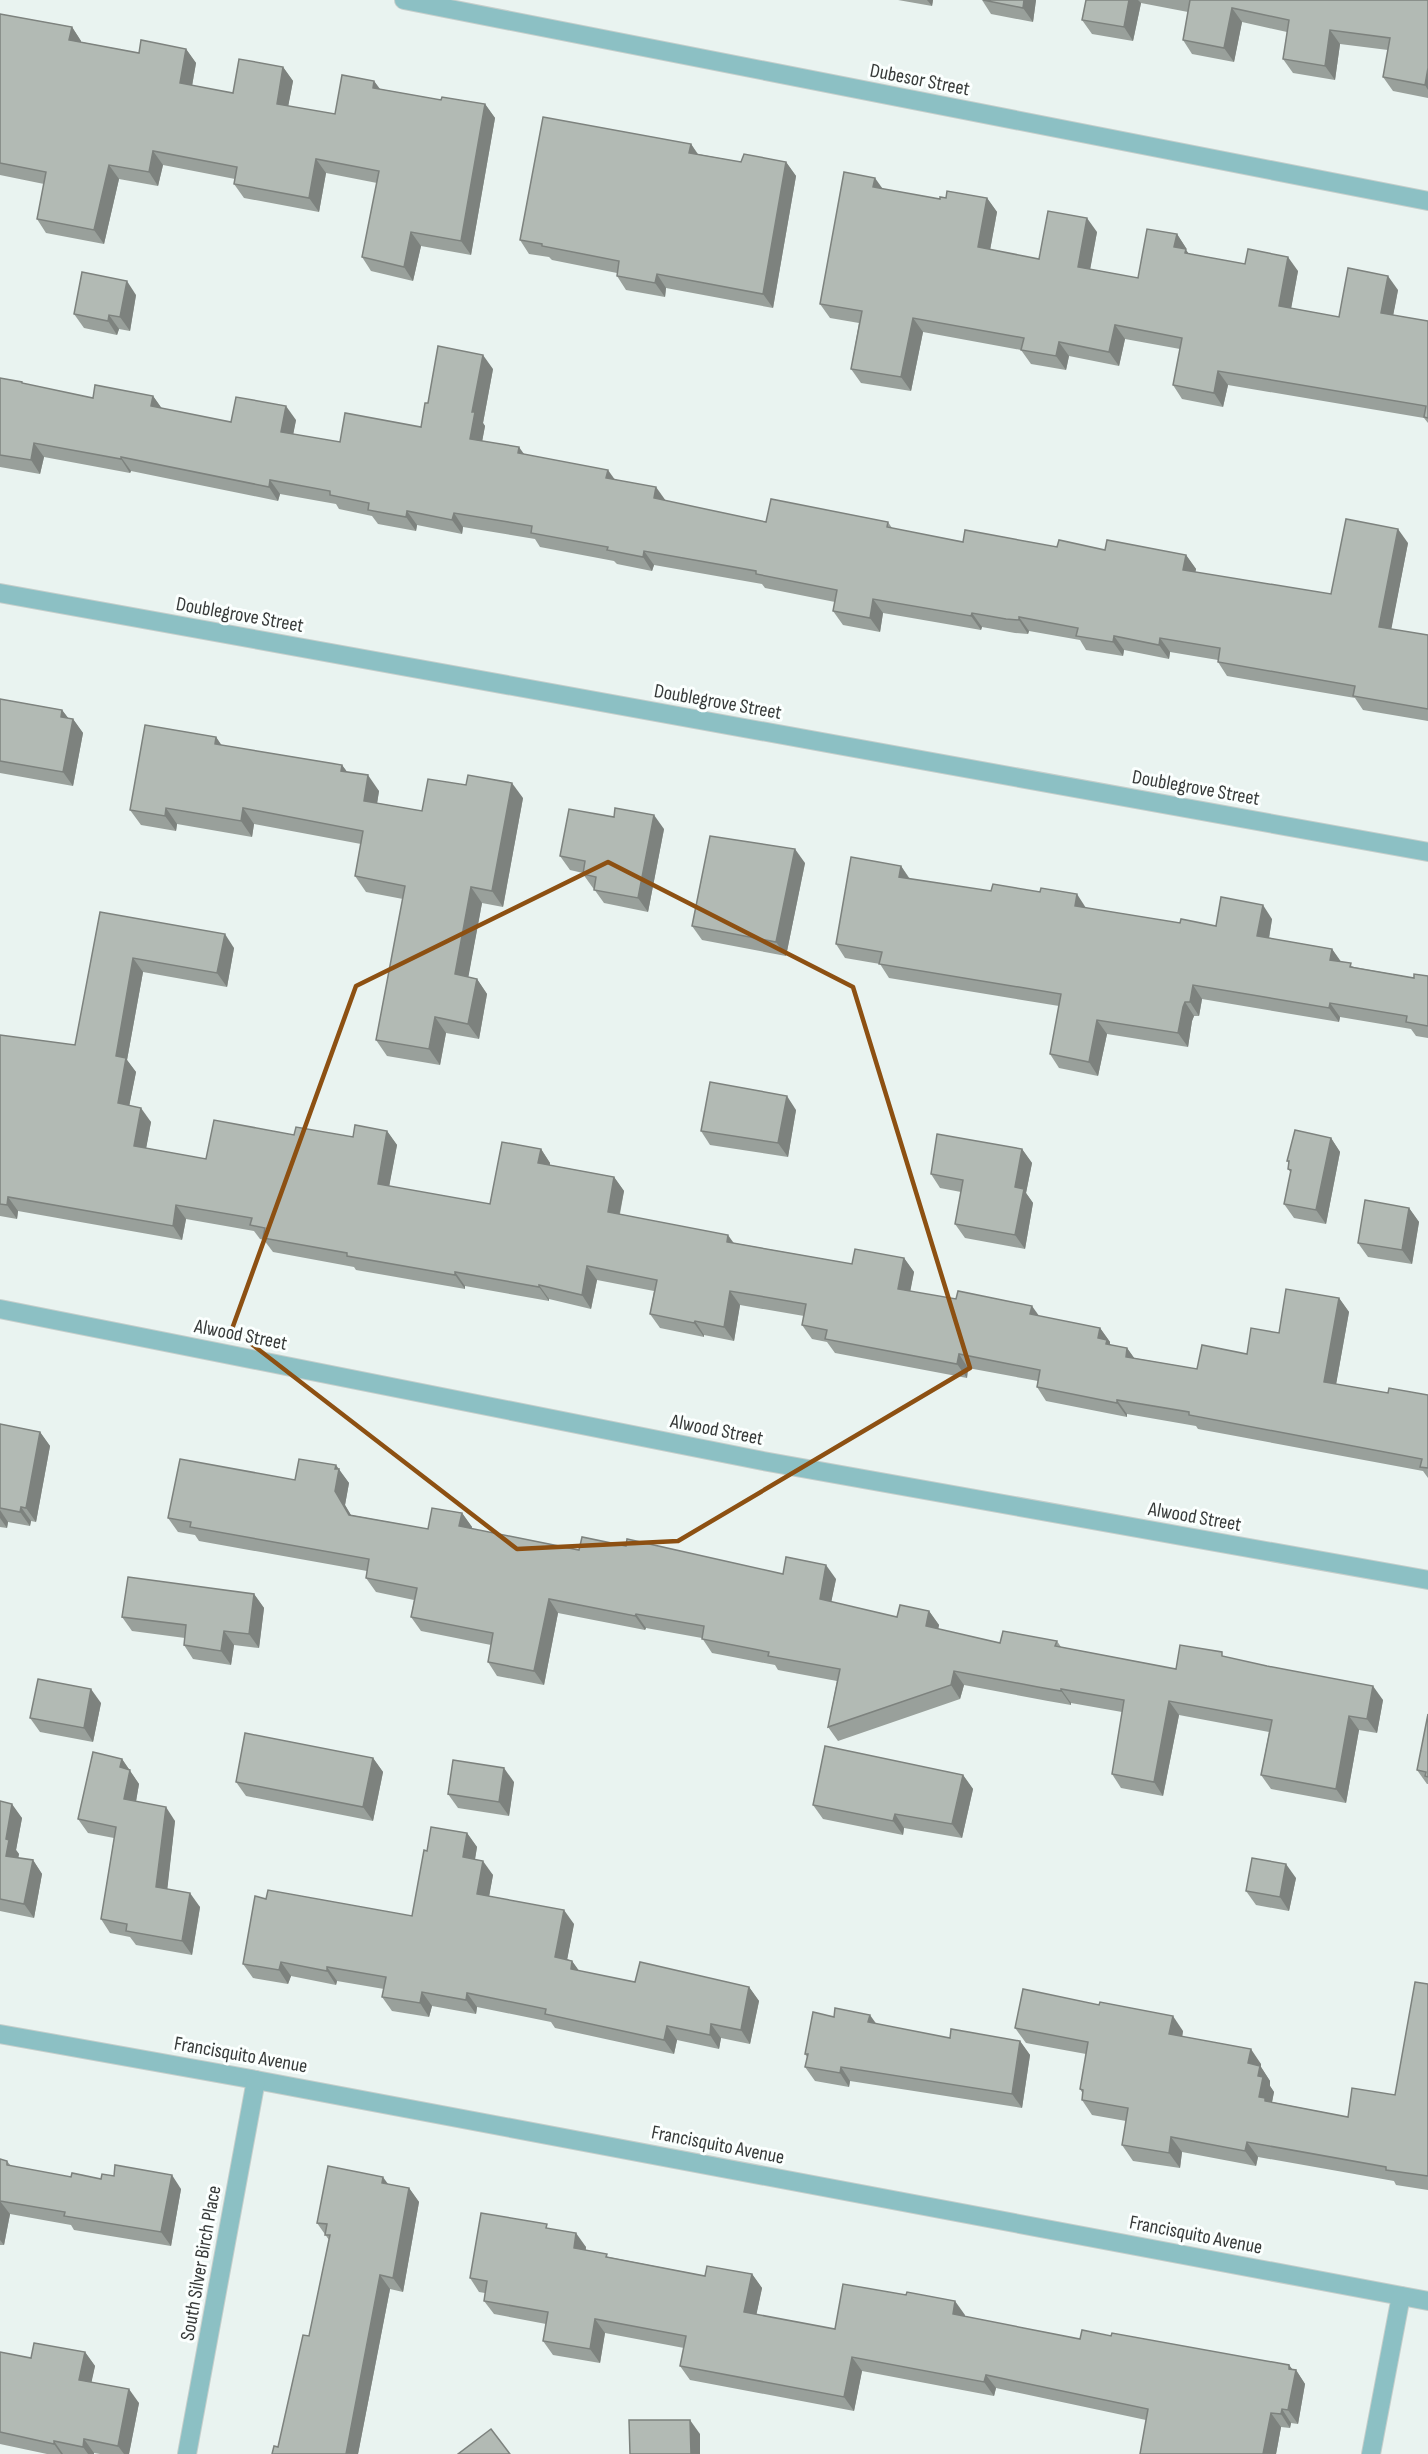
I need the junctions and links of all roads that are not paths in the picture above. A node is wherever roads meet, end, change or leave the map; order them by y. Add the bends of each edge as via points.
1 (404, 0) edge
2 (1428, 201) edge
3 (0, 593) edge
4 (1428, 852) edge
5 (0, 1309) edge
6 (1428, 1580) edge
7 (0, 2034) edge
8 (256, 2080) junction
9 (1401, 2296) junction
10 (1428, 2301) edge
11 (187, 2454) edge
12 (1371, 2454) edge

1 - 2 street, Dubesor Street
3 - 4 street, Doublegrove Street
5 - 6 street, Alwood Street via 763,1461
7 - 8 street, Francisquito Avenue
8 - 9 street, Francisquito Avenue
8 - 11 street, South Silver Birch Place
9 - 10 street, Francisquito Avenue
9 - 12 street

